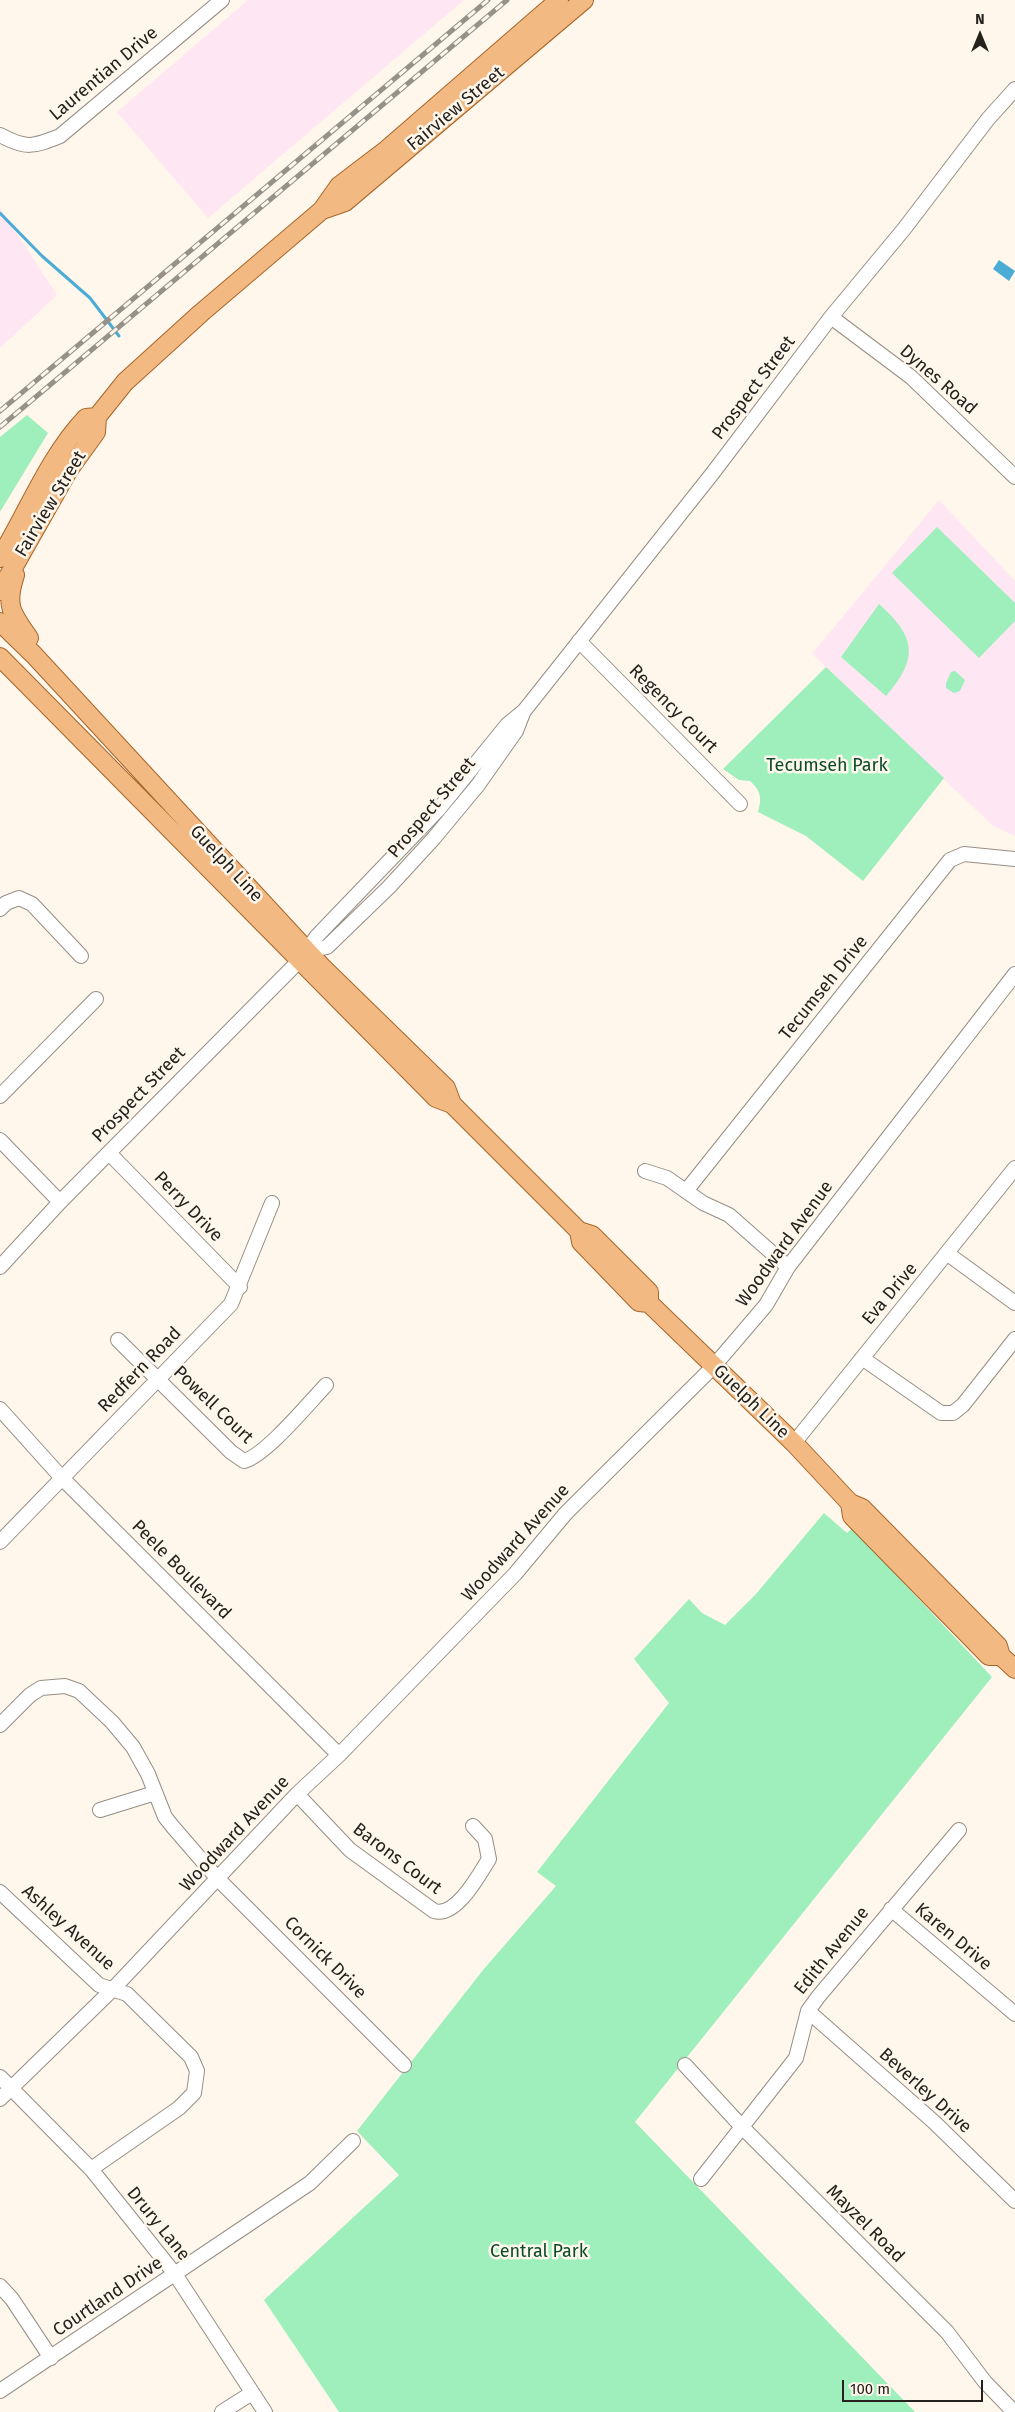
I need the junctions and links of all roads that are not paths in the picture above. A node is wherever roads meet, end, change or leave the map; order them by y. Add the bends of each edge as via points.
1 (222, 0) edge
2 (559, 0) edge
3 (584, 0) edge
4 (1015, 89) edge
5 (0, 135) edge
6 (322, 210) junction
7 (831, 317) junction
8 (97, 417) junction
9 (1015, 477) edge
10 (26, 512) junction
11 (0, 535) edge
12 (8, 561) edge
13 (0, 591) edge
14 (0, 622) edge
15 (579, 641) junction
16 (34, 655) junction
17 (1, 658) edge
18 (740, 804) dead end
19 (1015, 859) edge
20 (0, 909) edge
21 (81, 956) dead end
22 (304, 956) junction
23 (1015, 974) edge
24 (96, 999) dead end
25 (0, 1096) edge
26 (0, 1140) edge
27 (109, 1153) junction
28 (1015, 1168) edge
29 (645, 1171) dead end
30 (686, 1191) junction
31 (60, 1202) junction
32 (272, 1202) dead end
33 (948, 1254) junction
34 (0, 1267) edge
35 (788, 1267) junction
36 (240, 1287) junction
37 (1015, 1303) edge
38 (1015, 1339) edge
39 (118, 1340) dead end
40 (862, 1358) junction
41 (713, 1367) junction
42 (158, 1378) junction
43 (326, 1385) dead end
44 (0, 1409) edge
45 (794, 1443) junction
46 (62, 1478) junction
47 (0, 1542) edge
48 (1015, 1670) edge
49 (0, 1725) edge
50 (338, 1755) junction
51 (155, 1793) junction
52 (297, 1794) junction
53 (100, 1810) dead end
54 (473, 1826) dead end
55 (959, 1830) dead end
56 (218, 1879) junction
57 (0, 1892) edge
58 (890, 1909) junction
59 (112, 1990) junction
60 (1013, 2007) edge
61 (808, 2012) junction
62 (404, 2065) dead end
63 (685, 2065) dead end
64 (0, 2077) edge
65 (11, 2088) junction
66 (0, 2099) edge
67 (743, 2128) junction
68 (353, 2140) dead end
69 (91, 2169) junction
70 (701, 2179) dead end
71 (1015, 2201) edge
72 (175, 2274) junction
73 (0, 2286) edge
74 (51, 2358) junction
75 (0, 2391) edge
76 (252, 2393) junction
77 (222, 2412) edge
78 (264, 2412) edge
79 (1014, 2412) edge

1 - 5 street, Laurentian Drive via 60,136 38,145 18,145
2 - 6 main road, Fairview Street via 339,186
3 - 6 main road, Fairview Street via 345,202
4 - 7 street, Prospect Street
6 - 8 main road, Fairview Street via 125,382
7 - 9 street, Dynes Road via 911,377
7 - 15 street, Prospect Street
8 - 10 main road, Fairview Street via 86,418 81,424
8 - 12 main road, Fairview Street via 96,432
10 - 11 main road via 12,519
10 - 12 main road, Fairview Street
12 - 13 main road, Fairview Street
12 - 16 main road via 10,607 29,637
14 - 16 main road, Guelph Line
15 - 18 street, Regency Court
15 - 22 street, Prospect Street via 524,711 516,731 478,785 434,838 327,947
16 - 22 main road, Guelph Line
17 - 22 main road, Guelph Line
19 - 30 street, Tecumseh Drive via 964,854 950,860
20 - 21 street via 18,898 32,904
22 - 27 street, Prospect Street
22 - 41 main road, Guelph Line via 446,1088 452,1104 579,1231 581,1242 639,1302 649,1303
23 - 35 street, Woodward Avenue
24 - 25 street
26 - 31 street
27 - 31 street, Prospect Street
27 - 36 street, Perry Drive
28 - 33 street, Eva Drive
29 - 30 street via 667,1178
30 - 35 street via 729,1215
31 - 34 street, Prospect Street
32 - 36 street, Redfern Road
33 - 37 street
33 - 40 street, Eva Drive
35 - 41 street, Woodward Avenue via 766,1305
36 - 42 street, Redfern Road via 231,1304
38 - 40 street via 963,1405 953,1413 941,1413
39 - 42 street, Powell Court
40 - 45 street, Eva Drive
41 - 45 main road, Guelph Line
41 - 50 street, Woodward Avenue via 576,1503 515,1574
42 - 43 street, Powell Court via 231,1452 244,1461 254,1458 266,1447
42 - 46 street, Redfern Road
44 - 46 street, Peele Boulevard
45 - 48 main road, Guelph Line via 850,1503 852,1516 989,1656 1001,1656
46 - 47 street, Redfern Road
46 - 50 street, Peele Boulevard
49 - 51 street, Cornick Drive via 41,1688 60,1686 79,1691 133,1747
50 - 52 street, Woodward Avenue
51 - 53 street
51 - 56 street, Cornick Drive via 165,1817
52 - 54 street, Barons Court via 350,1850 441,1914 448,1912 474,1884 488,1859 485,1840
52 - 56 street, Woodward Avenue
55 - 58 street, Edith Avenue
56 - 59 street, Woodward Avenue
56 - 62 street, Cornick Drive
57 - 59 street, Ashley Avenue via 99,1985
58 - 60 street, Karen Drive
58 - 61 street, Edith Avenue
59 - 65 street, Woodward Avenue
59 - 69 street, Ashley Avenue via 128,1994 191,2057 197,2071 194,2093 179,2108
61 - 67 street, Edith Avenue via 796,2058
61 - 71 street, Beverley Drive via 934,2122
63 - 67 street, Mayzel Road
64 - 65 street, Drury Lane
65 - 66 street, Woodward Avenue
65 - 69 street, Drury Lane
67 - 70 street, Edith Avenue
67 - 79 street, Mayzel Road via 947,2332 985,2382
68 - 72 street, Courtland Drive via 310,2182
69 - 72 street, Drury Lane
72 - 74 street, Courtland Drive
72 - 76 street, Drury Lane
73 - 74 street
74 - 75 street, Courtland Drive
76 - 77 street
76 - 78 street, Drury Lane

